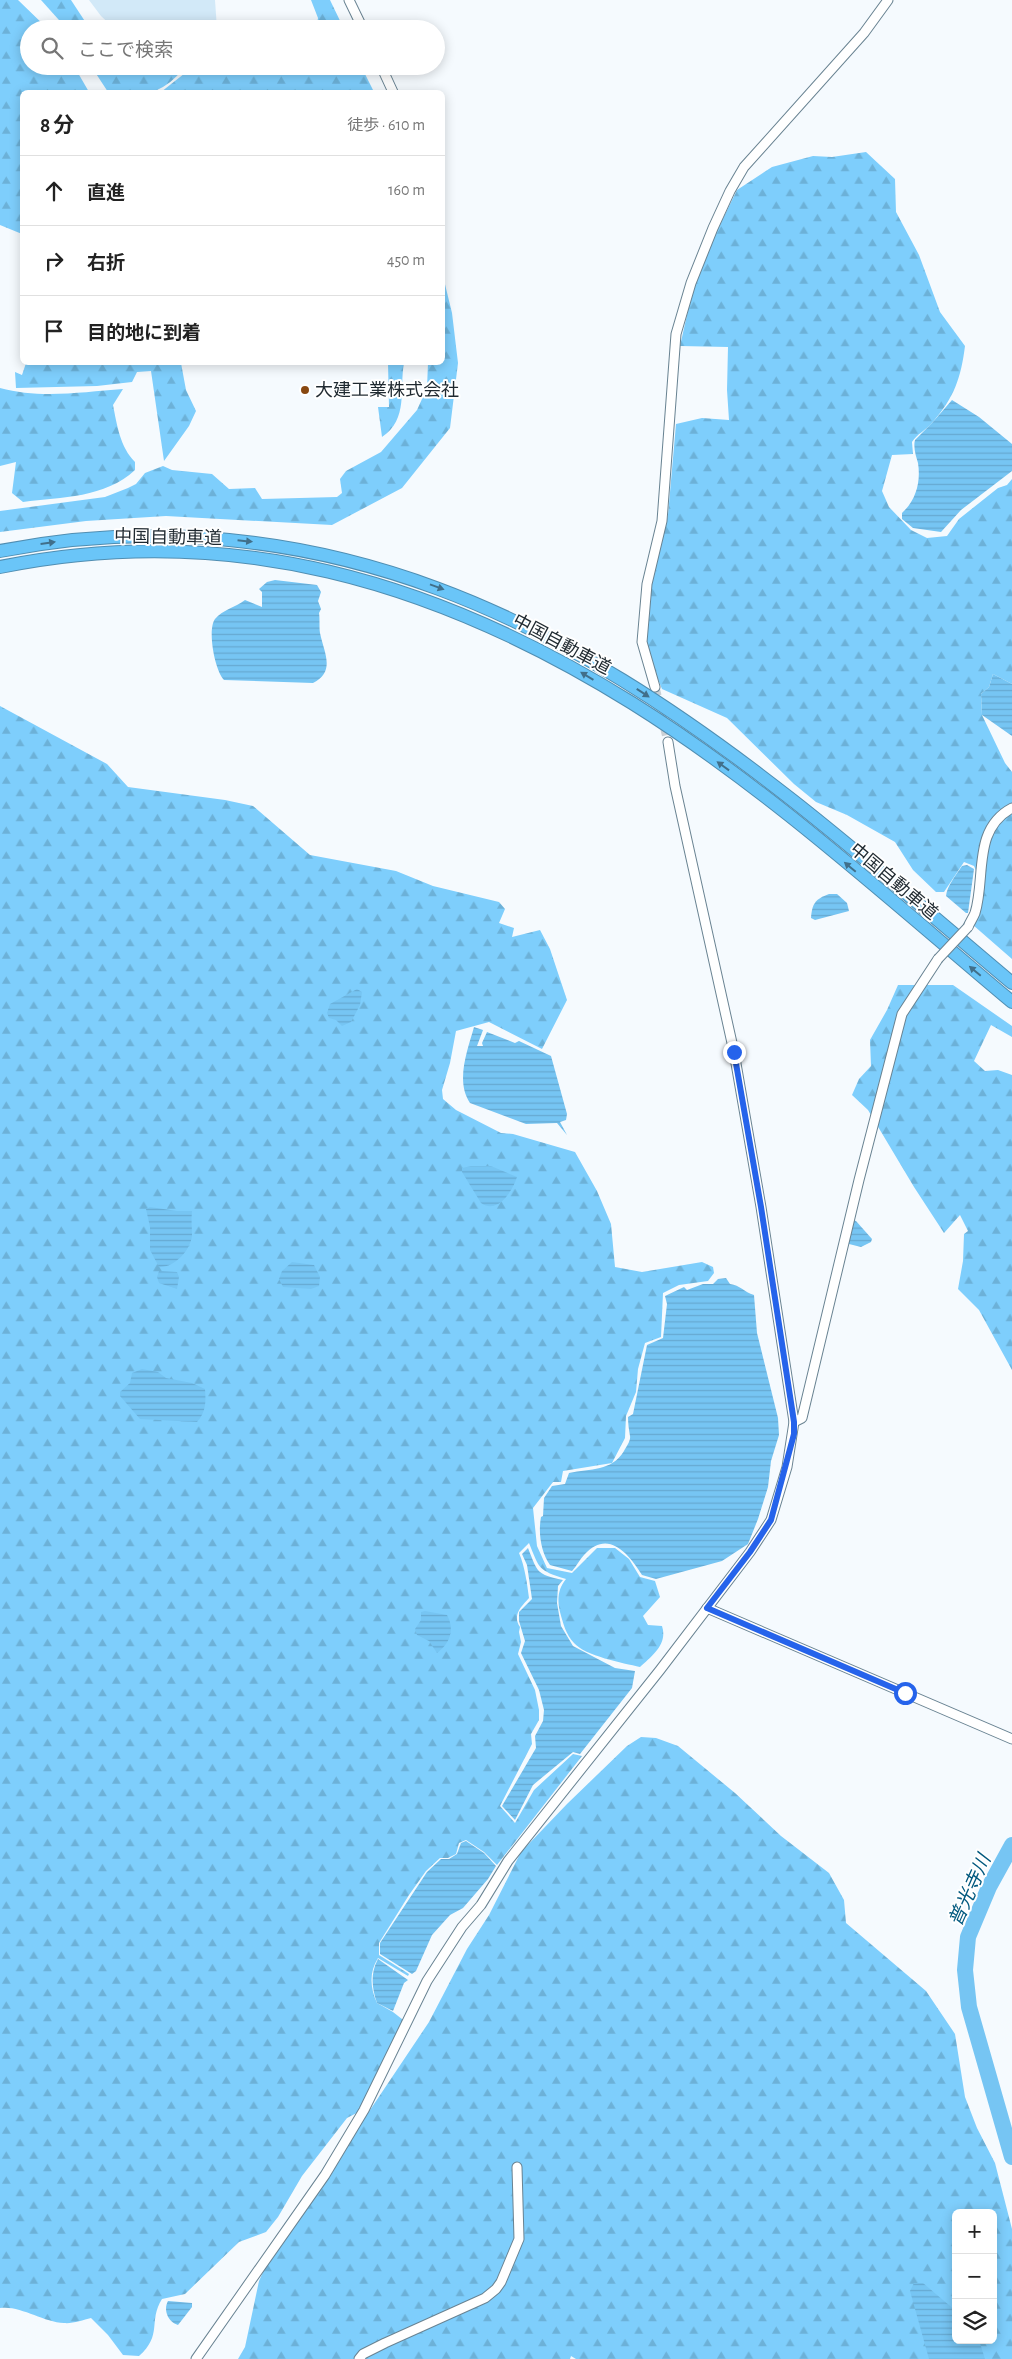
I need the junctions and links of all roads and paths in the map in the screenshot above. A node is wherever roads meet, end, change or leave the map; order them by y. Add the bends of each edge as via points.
1 (349, 0) edge
2 (888, 0) edge
3 (359, 20) edge
4 (385, 75) edge
5 (392, 90) edge
6 (0, 551) edge
7 (0, 567) edge
8 (654, 687) tunnel mouth
9 (668, 742) tunnel mouth
10 (1012, 808) edge
11 (1012, 983) edge
12 (1012, 1002) edge
13 (794, 1422) junction
14 (707, 1608) junction
15 (1012, 1739) edge
16 (517, 2166) dead end
17 (196, 2359) edge
18 (359, 2359) edge

1 - 3 street
2 - 8 street via 864,32 744,167 730,191 691,283 676,334 662,521 647,584 644,613 642,642
4 - 5 street
6 -> 11 highway, 中国自動車道 via 110,536 257,542 351,560 415,579 489,608 588,659 701,731 818,820
12 -> 7 highway, 中国自動車道 via 808,832 692,743 579,672 483,622 388,586 255,558 196,553 111,552
9 - 13 street via 734,1052
10 - 13 street, bridge via 995,822 990,831 982,856 975,912 968,927 938,960 902,1014 858,1180 802,1418
13 - 14 street via 787,1466 771,1520
14 - 15 street
14 - 17 street via 508,1862 481,1905 462,1927 427,1981 364,2110 325,2175
16 - 18 street via 519,2239 496,2289 484,2298 363,2354

